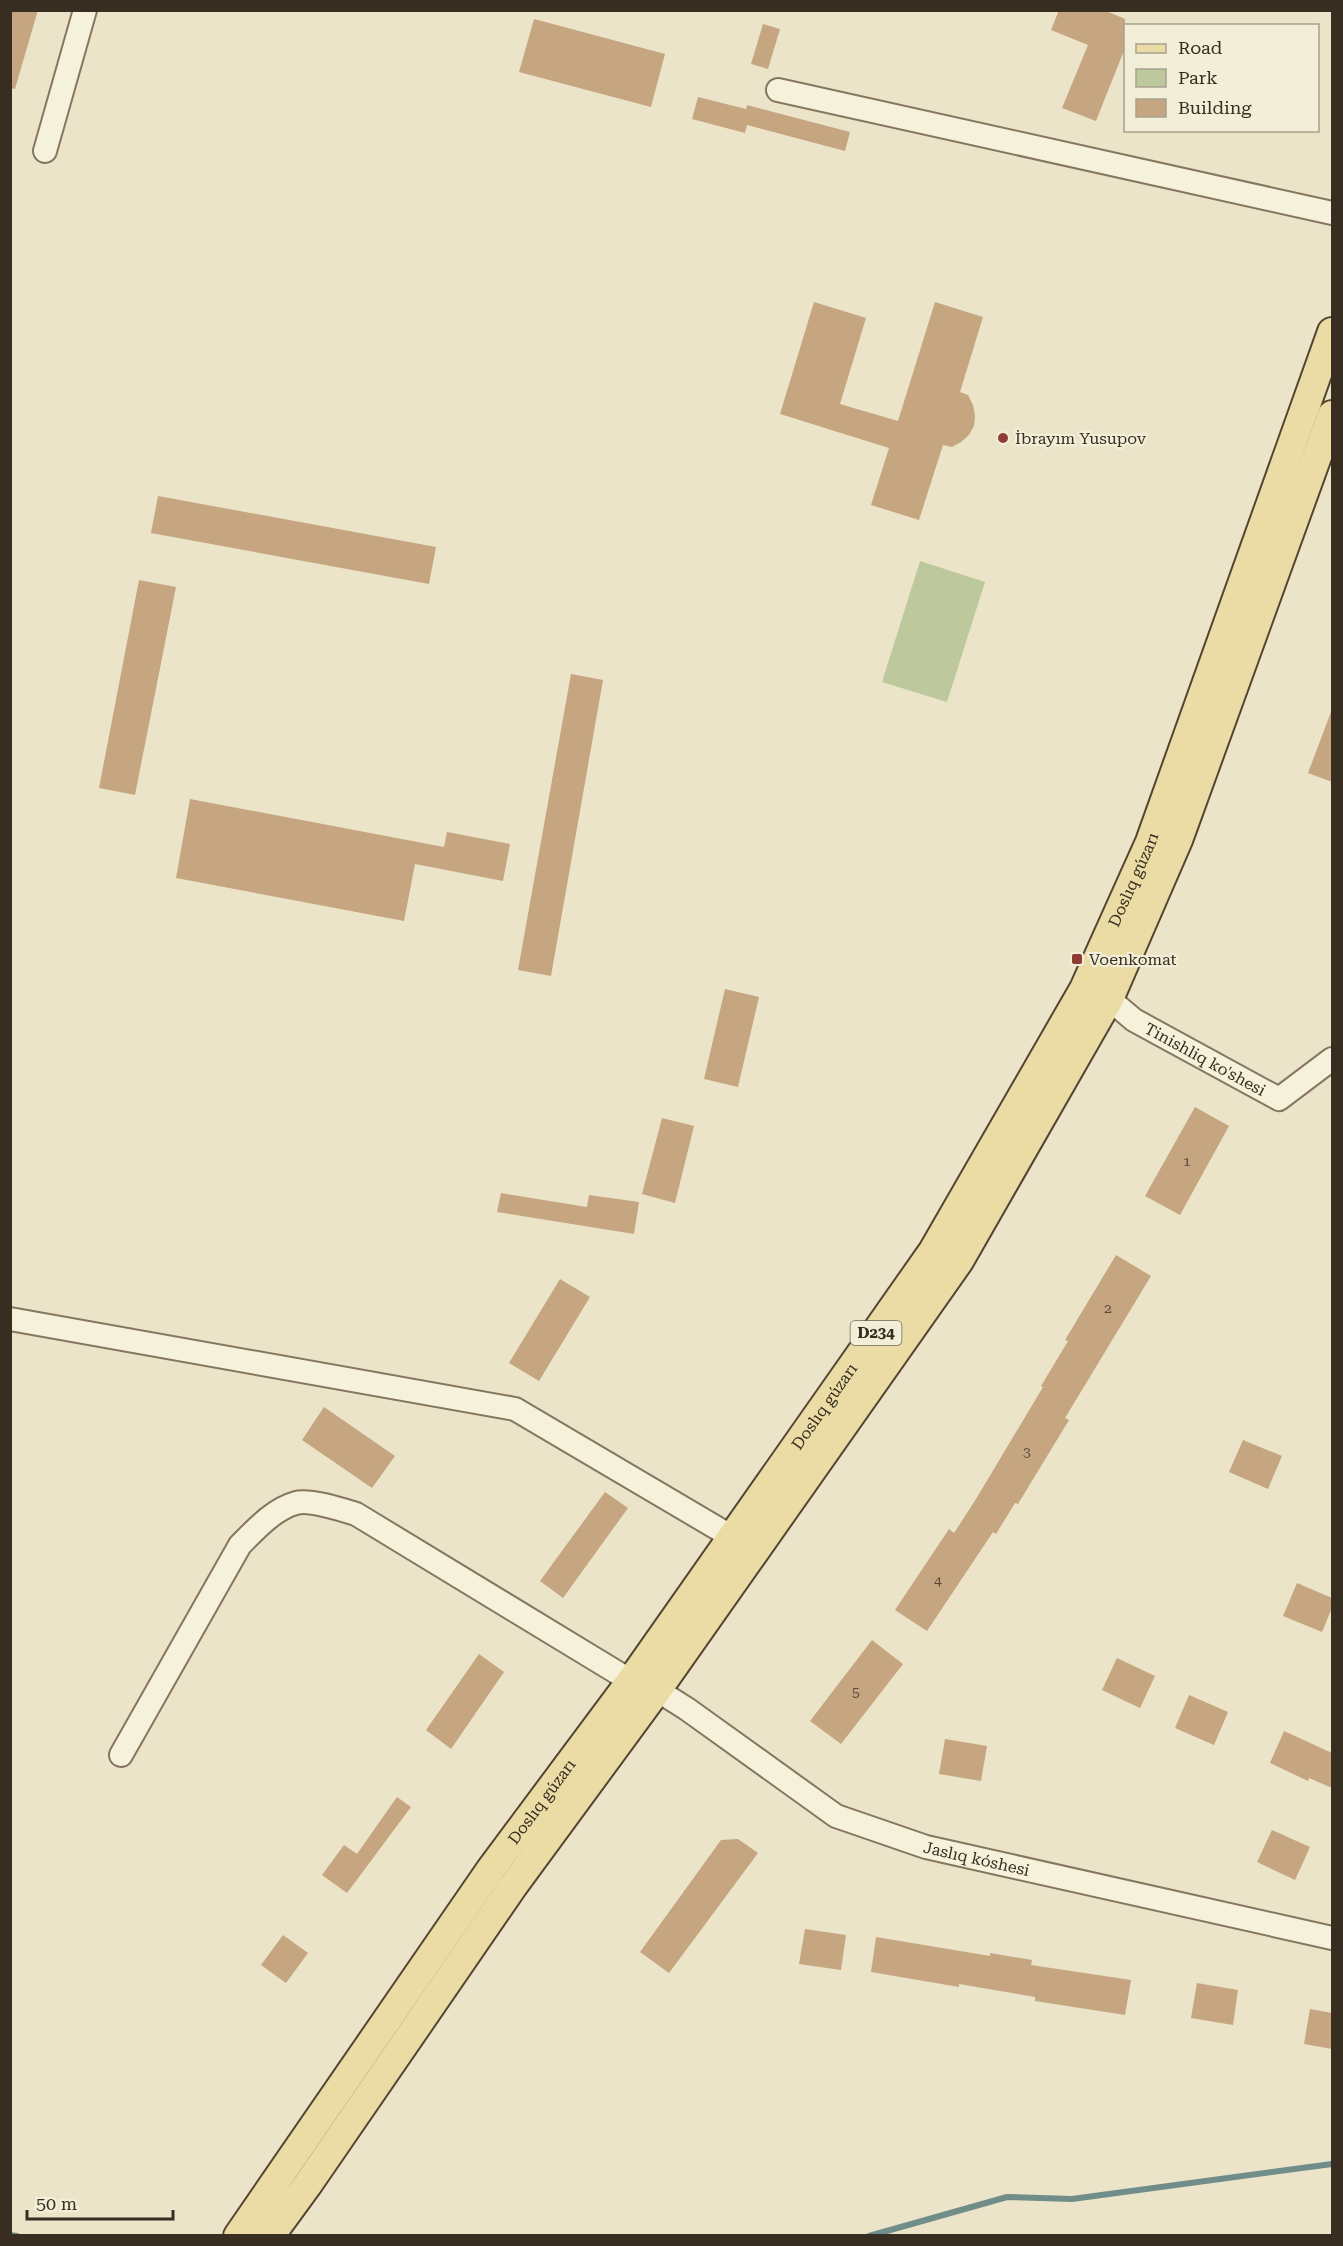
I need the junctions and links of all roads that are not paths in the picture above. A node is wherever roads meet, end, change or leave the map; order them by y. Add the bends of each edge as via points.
1 (85, 10) edge
2 (778, 90) dead end
3 (45, 151) dead end
4 (1332, 213) edge
5 (1332, 332) edge
6 (1332, 415) edge
7 (1109, 999) junction
8 (1328, 1068) edge
9 (10, 1319) edge
10 (732, 1537) junction
11 (644, 1685) junction
12 (121, 1755) dead end
13 (491, 1869) junction
14 (513, 1886) junction
15 (1332, 1938) edge
16 (238, 2235) edge
17 (270, 2235) edge

1 - 3 street
2 - 4 street
5 - 10 main road, Doslıq gúzarı / D234 via 1150,842 1084,989 933,1251
6 - 7 main road, Doslıq gúzarı / D234 via 1178,840
7 - 8 street, Tinishliq ko'shesi via 1134,1020 1279,1099
7 - 11 main road, Doslıq gúzarı / D234 via 959,1261
9 - 10 street via 515,1409
10 - 11 main road, Doslıq gúzarı / D234
11 - 12 street, Jaslıq kóshesi via 357,1514 328,1505 297,1502 266,1520 240,1545
11 - 13 main road, Doslıq gúzarı / D234
11 - 14 main road, Doslıq gúzarı / D234
11 - 15 street, Jaslıq kóshesi via 687,1709 836,1816 926,1847
13 - 14 main road
13 - 16 main road, Doslıq gúzarı / D234
14 - 17 main road, Doslıq gúzarı / D234

